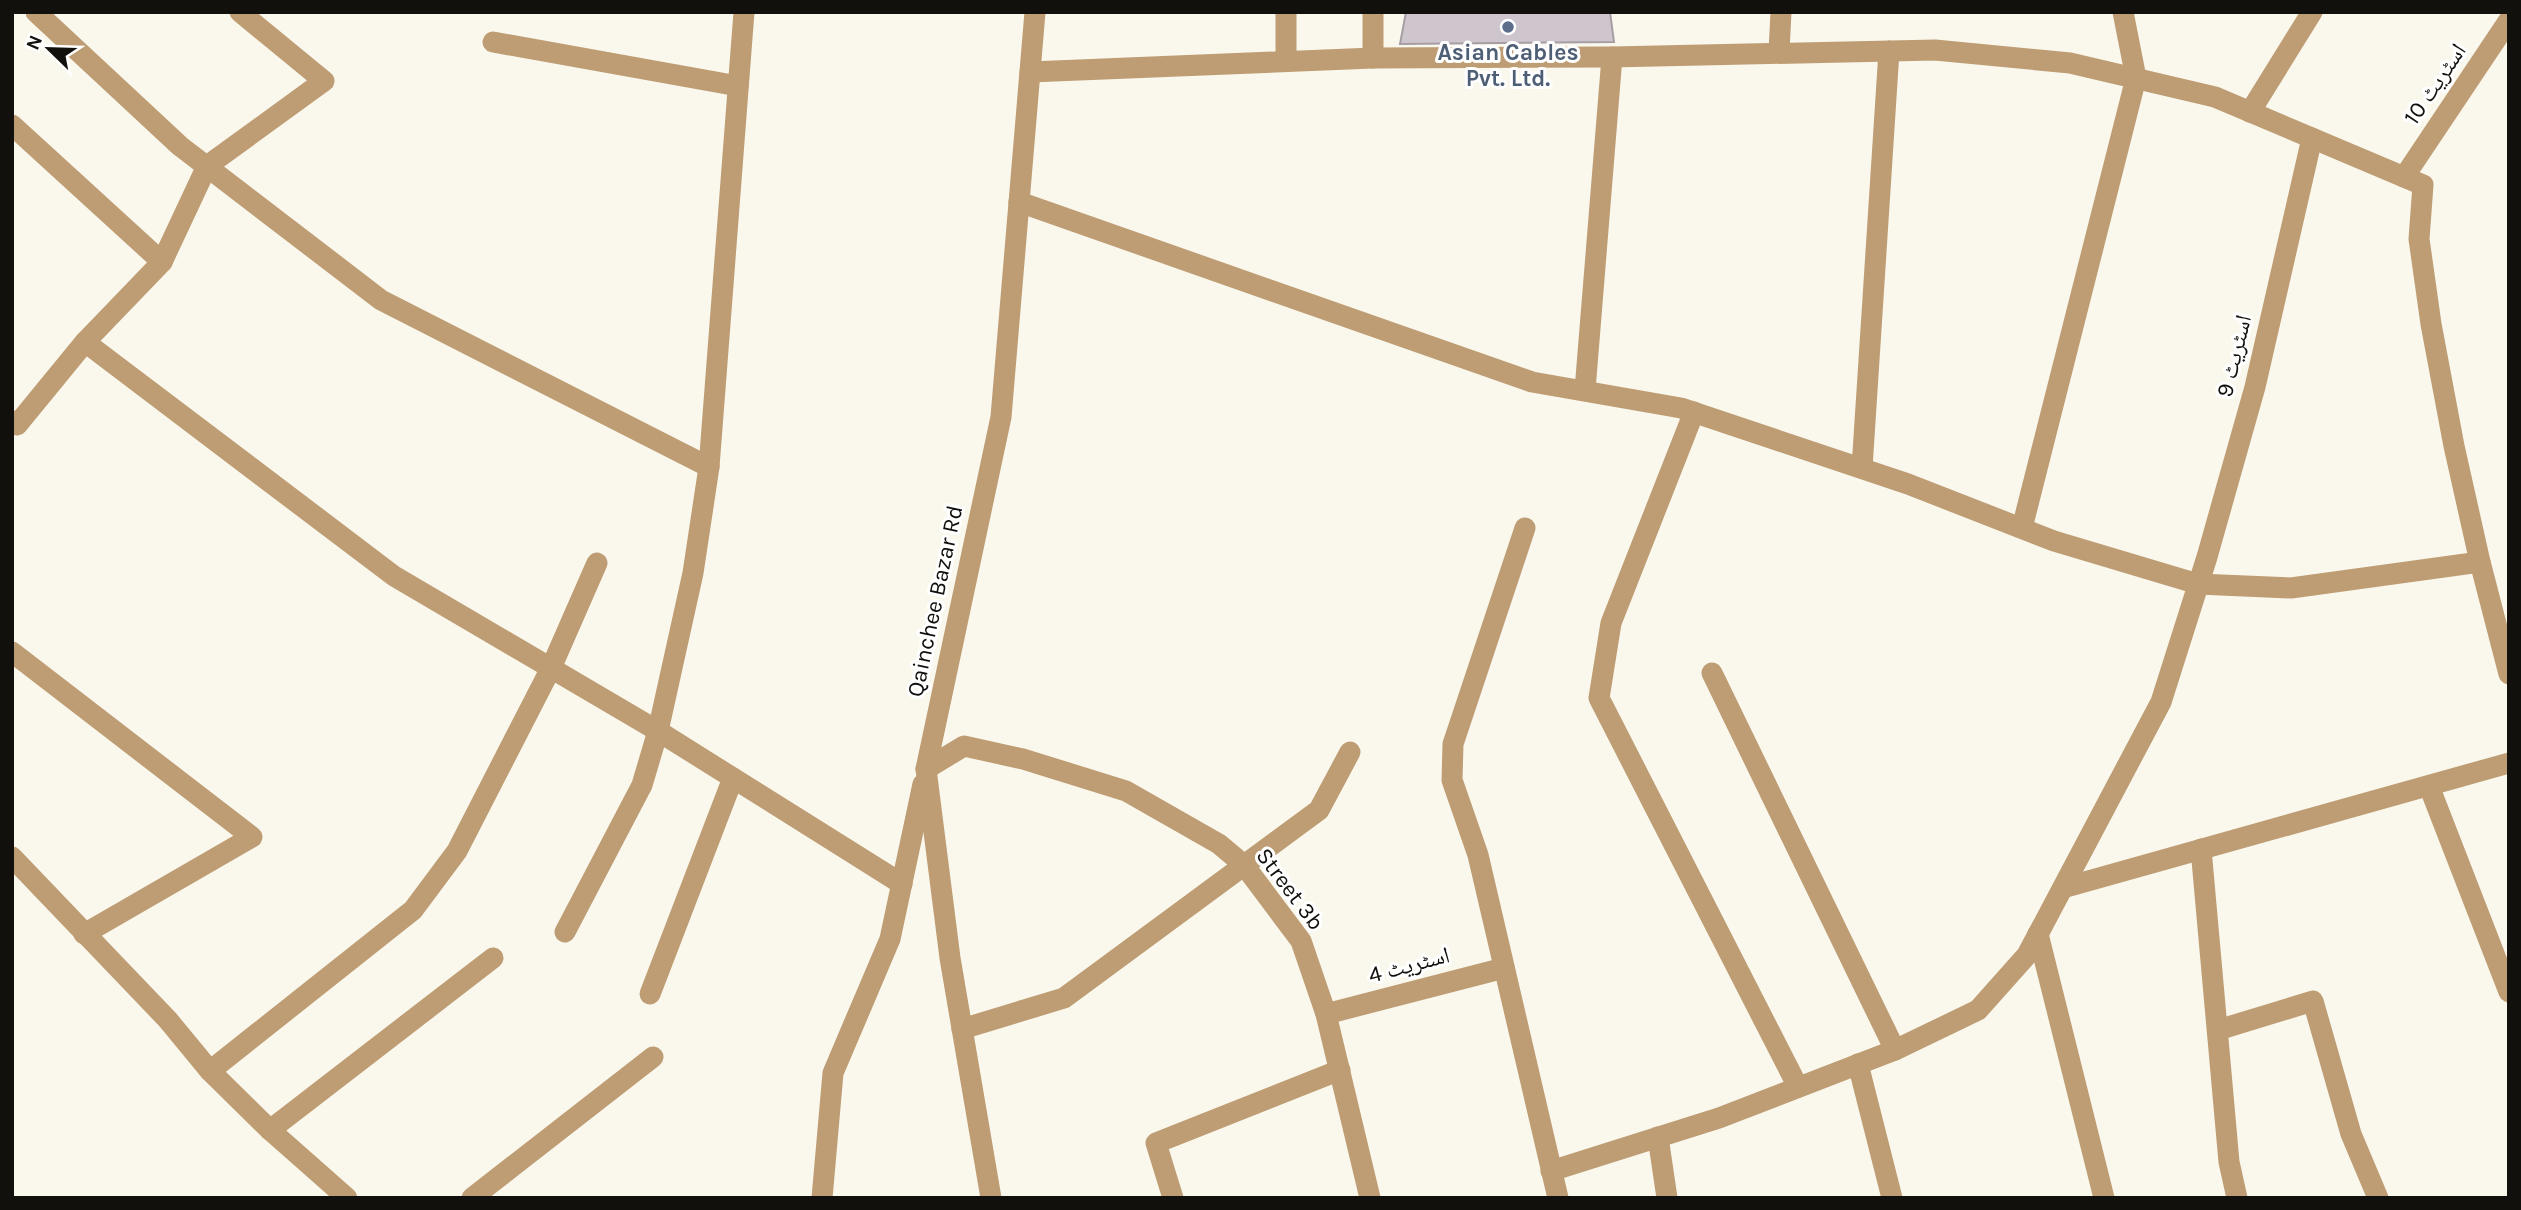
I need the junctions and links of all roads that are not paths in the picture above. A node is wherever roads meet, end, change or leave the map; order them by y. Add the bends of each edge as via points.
1 (36, 12) edge
2 (240, 12) edge
3 (744, 12) edge
4 (1035, 12) edge
5 (1286, 12) edge
6 (1373, 12) edge
7 (1781, 12) edge
8 (2123, 12) edge
9 (2303, 16) edge
10 (2509, 20) edge
11 (494, 42) dead end
12 (1889, 51) junction
13 (1779, 52) junction
14 (1612, 57) junction
15 (1373, 58) junction
16 (1286, 61) junction
17 (1030, 72) junction
18 (2136, 78) junction
19 (738, 86) junction
20 (2250, 111) junction
21 (12, 125) edge
22 (2312, 138) junction
23 (207, 166) junction
24 (2404, 177) junction
25 (1019, 202) junction
26 (162, 262) junction
27 (85, 342) junction
28 (1584, 390) junction
29 (1693, 412) junction
30 (12, 421) edge
31 (709, 467) junction
32 (1862, 468) junction
33 (1525, 528) dead end
34 (2022, 528) junction
35 (2480, 562) junction
36 (597, 563) dead end
37 (2198, 584) junction
38 (12, 652) edge
39 (551, 668) junction
40 (1712, 673) dead end
41 (2509, 674) edge
42 (658, 731) junction
43 (1350, 752) dead end
44 (2509, 763) edge
45 (926, 769) junction
46 (733, 778) junction
47 (2429, 786) junction
48 (2201, 849) junction
49 (12, 858) edge
50 (1244, 865) junction
51 (902, 884) junction
52 (2063, 888) junction
53 (565, 932) dead end
54 (84, 934) junction
55 (2038, 934) junction
56 (493, 958) dead end
57 (1504, 968) junction
58 (2509, 992) edge
59 (650, 994) dead end
60 (1326, 1014) junction
61 (962, 1029) junction
62 (2218, 1030) junction
63 (1895, 1050) junction
64 (653, 1057) dead end
65 (1858, 1064) junction
66 (1340, 1070) junction
67 (211, 1071) junction
68 (1798, 1087) junction
69 (270, 1130) junction
70 (1658, 1137) junction
71 (1551, 1171) junction
72 (347, 1198) edge
73 (472, 1198) edge
74 (821, 1198) edge
75 (991, 1198) edge
76 (1172, 1198) edge
77 (1370, 1198) edge
78 (1558, 1198) edge
79 (1667, 1198) edge
80 (1892, 1198) edge
81 (2104, 1198) edge
82 (2237, 1198) edge
83 (2378, 1198) edge

1 - 23 street
2 - 23 street via 324,81
3 - 19 street
4 - 17 street, Qainchee Bazar Rd
5 - 16 street
6 - 15 street
7 - 13 street
8 - 18 street
9 - 20 street
10 - 24 street, اسٹریٹ 10
11 - 19 street
12 - 13 street
12 - 18 street via 1935,50 2070,63
12 - 32 street
13 - 14 street
14 - 15 street
14 - 28 street
15 - 16 street
16 - 17 street
17 - 25 street, Qainchee Bazar Rd
18 - 20 street via 2216,97
18 - 34 street
19 - 31 street
20 - 22 street
21 - 26 street
22 - 24 street
22 - 37 street, اسٹریٹ 9 via 2255,387
23 - 26 street
23 - 31 street via 381,300
24 - 35 street via 2423,185 2419,239 2431,324
25 - 28 street via 1532,382
25 - 45 street, Qainchee Bazar Rd via 1001,417
26 - 27 street
27 - 30 street via 17,425
27 - 39 street via 394,576
28 - 29 street
29 - 32 street
29 - 68 street via 1611,623 1599,698
31 - 42 street via 693,573
32 - 34 street
33 - 57 street via 1453,744 1452,780 1478,855
34 - 37 street
35 - 37 street via 2291,587
35 - 41 street
36 - 39 street
37 - 52 street, اسٹریٹ 9 via 2161,702
38 - 54 street via 252,838
39 - 42 street
39 - 67 street via 457,851 414,910
40 - 63 street
42 - 46 street
42 - 53 street via 642,785
43 - 50 street via 1319,810
44 - 47 street
45 - 50 street, Street 3b via 964,746 1023,759 1126,791 1219,845
45 - 51 street
45 - 61 street, Qainchee Bazar Rd
46 - 51 street
46 - 59 street
47 - 48 street
47 - 58 street
48 - 52 street
48 - 62 street
49 - 54 street
50 - 60 street, Street 3b via 1301,942
50 - 61 street via 1064,998
51 - 74 street via 890,939 833,1073
52 - 55 street, اسٹریٹ 9
54 - 67 street
55 - 63 street, اسٹریٹ 9 via 2027,955 1978,1010
55 - 81 street
56 - 69 street
57 - 60 street, اسٹریٹ 4
57 - 71 street
60 - 66 street, Street 3b
61 - 75 street, Qainchee Bazar Rd
62 - 82 street
62 - 83 street via 2313,1001 2351,1134
63 - 65 street, اسٹریٹ 9
64 - 73 street
65 - 68 street, اسٹریٹ 9
65 - 80 street
66 - 76 street via 1156,1143
66 - 77 street, Street 3b
67 - 69 street
68 - 70 street, اسٹریٹ 9
69 - 72 street
70 - 71 street, اسٹریٹ 9
70 - 79 street
71 - 78 street

